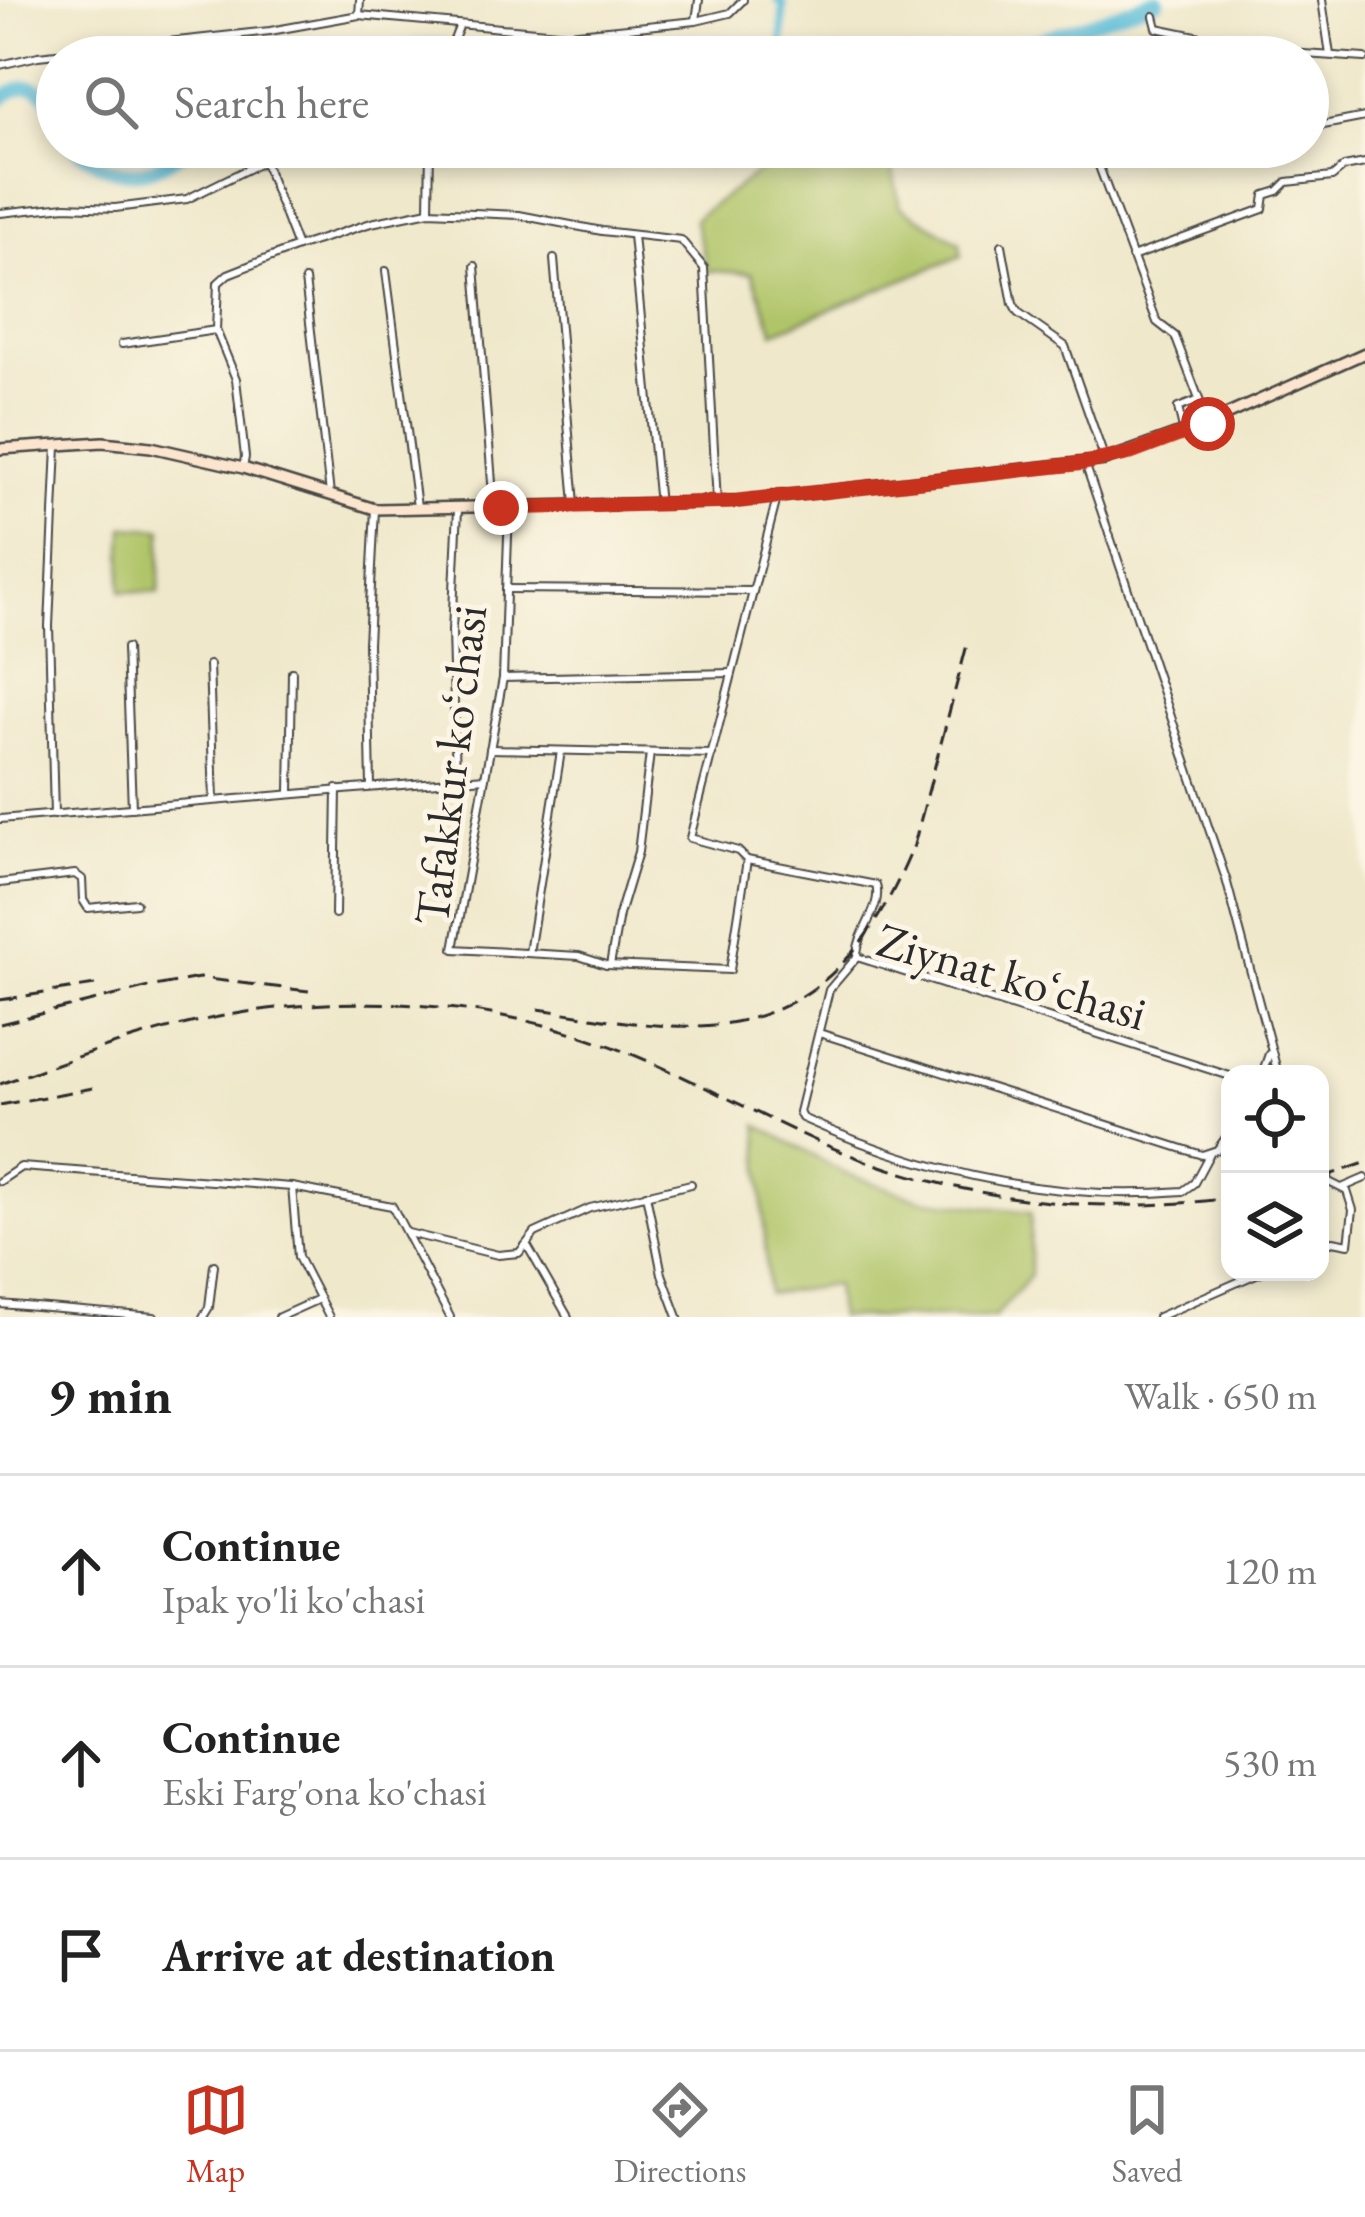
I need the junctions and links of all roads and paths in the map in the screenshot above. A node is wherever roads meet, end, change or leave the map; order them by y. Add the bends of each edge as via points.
1 (360, 0) edge
2 (699, 0) edge
3 (742, 0) edge
4 (1322, 0) edge
5 (359, 14) junction
6 (1154, 16) dead end
7 (696, 21) junction
8 (460, 26) junction
9 (224, 36) edge
10 (456, 36) edge
11 (1197, 36) edge
12 (1327, 36) edge
13 (1329, 49) edge
14 (36, 56) edge
15 (1330, 56) joint
16 (1365, 58) edge
17 (0, 65) edge
18 (1365, 117) edge
19 (1329, 124) edge
20 (1365, 163) edge
21 (250, 168) edge
22 (267, 168) edge
23 (430, 168) edge
24 (1099, 168) edge
25 (429, 211) junction
26 (0, 213) edge
27 (633, 235) junction
28 (1002, 245) dead end
29 (297, 247) junction
30 (1132, 257) junction
31 (554, 259) dead end
32 (475, 266) dead end
33 (386, 271) dead end
34 (305, 280) dead end
35 (216, 330) junction
36 (122, 344) dead end
37 (1365, 353) edge
38 (1199, 400) junction
39 (1208, 424) junction
40 (1184, 433) junction
41 (57, 443) junction
42 (0, 449) edge
43 (1105, 460) junction
44 (1085, 463) junction
45 (243, 467) junction
46 (331, 497) junction
47 (777, 498) junction
48 (717, 503) junction
49 (659, 505) junction
50 (576, 507) junction
51 (494, 508) junction
52 (509, 508) junction
53 (375, 509) junction
54 (458, 509) junction
55 (417, 510) junction
56 (506, 589) junction
57 (753, 591) junction
58 (126, 648) dead end
59 (208, 665) dead end
60 (292, 672) dead end
61 (732, 673) junction
62 (503, 678) junction
63 (490, 749) junction
64 (561, 751) junction
65 (650, 753) junction
66 (712, 754) junction
67 (485, 778) junction
68 (456, 780) junction
69 (371, 787) junction
70 (338, 789) junction
71 (290, 793) junction
72 (214, 800) junction
73 (132, 808) junction
74 (54, 814) junction
75 (0, 819) edge
76 (747, 860) junction
77 (0, 883) edge
78 (136, 903) dead end
79 (335, 914) dead end
80 (529, 953) junction
81 (857, 957) junction
82 (610, 965) junction
83 (817, 1033) junction
84 (1270, 1051) junction
85 (1265, 1065) edge
86 (1275, 1065) edge
87 (1221, 1073) edge
88 (1221, 1142) edge
89 (1209, 1155) junction
90 (1325, 1173) edge
91 (1365, 1178) edge
92 (0, 1181) edge
93 (691, 1184) dead end
94 (292, 1187) junction
95 (1344, 1187) junction
96 (646, 1194) junction
97 (408, 1233) junction
98 (1329, 1243) edge
99 (527, 1247) junction
100 (214, 1265) dead end
101 (1240, 1281) edge
102 (319, 1299) junction
103 (0, 1304) edge
104 (154, 1317) edge
105 (203, 1317) edge
106 (279, 1317) edge
107 (328, 1317) edge
108 (451, 1317) edge
109 (568, 1317) edge
110 (678, 1317) edge
111 (1158, 1317) edge

1 - 5 street
2 - 7 street
3 - 7 street via 730,13
4 - 12 street
5 - 8 street
5 - 9 street
6 - 11 street via 1157,28
7 - 8 street via 568,34
8 - 10 street
13 - 15 street
14 - 17 street
15 - 16 street
18 - 19 street
20 - 30 street via 1287,182 1265,195 1263,208
21 - 26 street via 188,200
22 - 29 street
23 - 25 street
24 - 30 street
25 - 27 street via 519,215
25 - 29 street
27 - 48 street via 681,240 704,268
27 - 49 street
28 - 43 street via 1013,304 1065,346
29 - 35 street via 218,283
30 - 38 street
31 - 50 street
32 - 51 street
33 - 55 street
34 - 46 street
35 - 36 street
35 - 45 street via 236,379
37 - 39 main road
38 - 39 street
38 - 40 street via 1178,408
39 - 40 main road
40 - 43 main road
41 - 42 main road
41 - 45 main road via 139,445
41 - 74 street via 49,626
43 - 44 main road
44 - 47 main road
44 - 84 street via 1226,879
45 - 46 main road
46 - 53 main road
47 - 48 main road
47 - 57 street
48 - 49 main road
49 - 50 main road
50 - 52 main road
51 - 52 main road
51 - 54 main road
52 - 56 street, Tafakkur koʻchasi
53 - 55 main road
53 - 69 street
54 - 55 main road
54 - 68 street
56 - 57 street
56 - 62 street, Tafakkur koʻchasi
57 - 61 street
58 - 73 street
59 - 72 street
60 - 71 street
61 - 62 street
61 - 66 street
62 - 63 street, Tafakkur koʻchasi
63 - 64 street
63 - 67 street, Tafakkur koʻchasi
64 - 65 street
64 - 80 street
65 - 66 street
65 - 82 street via 638,852
66 - 76 street via 690,838
67 - 68 street
67 - 80 street, Tafakkur koʻchasi via 454,949
68 - 69 street
69 - 70 street
70 - 71 street
70 - 79 street
71 - 72 street
72 - 73 street
73 - 74 street
74 - 75 street
76 - 81 street via 876,885
76 - 82 street, Tafakkur koʻchasi via 730,970
77 - 78 street via 75,874 88,908
80 - 82 street, Tafakkur koʻchasi
81 - 83 street, Ziynat koʻchasi via 831,985
81 - 87 street, Ziynat koʻchasi
83 - 89 street
83 - 89 street, Ziynat koʻchasi via 800,1116 921,1164 1069,1191 1160,1193 1191,1187
84 - 85 street
84 - 86 street
88 - 89 street, Ziynat koʻchasi
90 - 95 street
91 - 95 street
92 - 94 street via 21,1167
93 - 96 street
94 - 97 street via 392,1206
94 - 102 street via 298,1257
95 - 98 street via 1353,1210 1349,1244
96 - 99 street via 590,1208 535,1233
96 - 110 street
97 - 99 street via 498,1255
97 - 108 street
99 - 109 street
100 - 105 street
101 - 111 street
102 - 106 street
102 - 107 street
103 - 104 street

